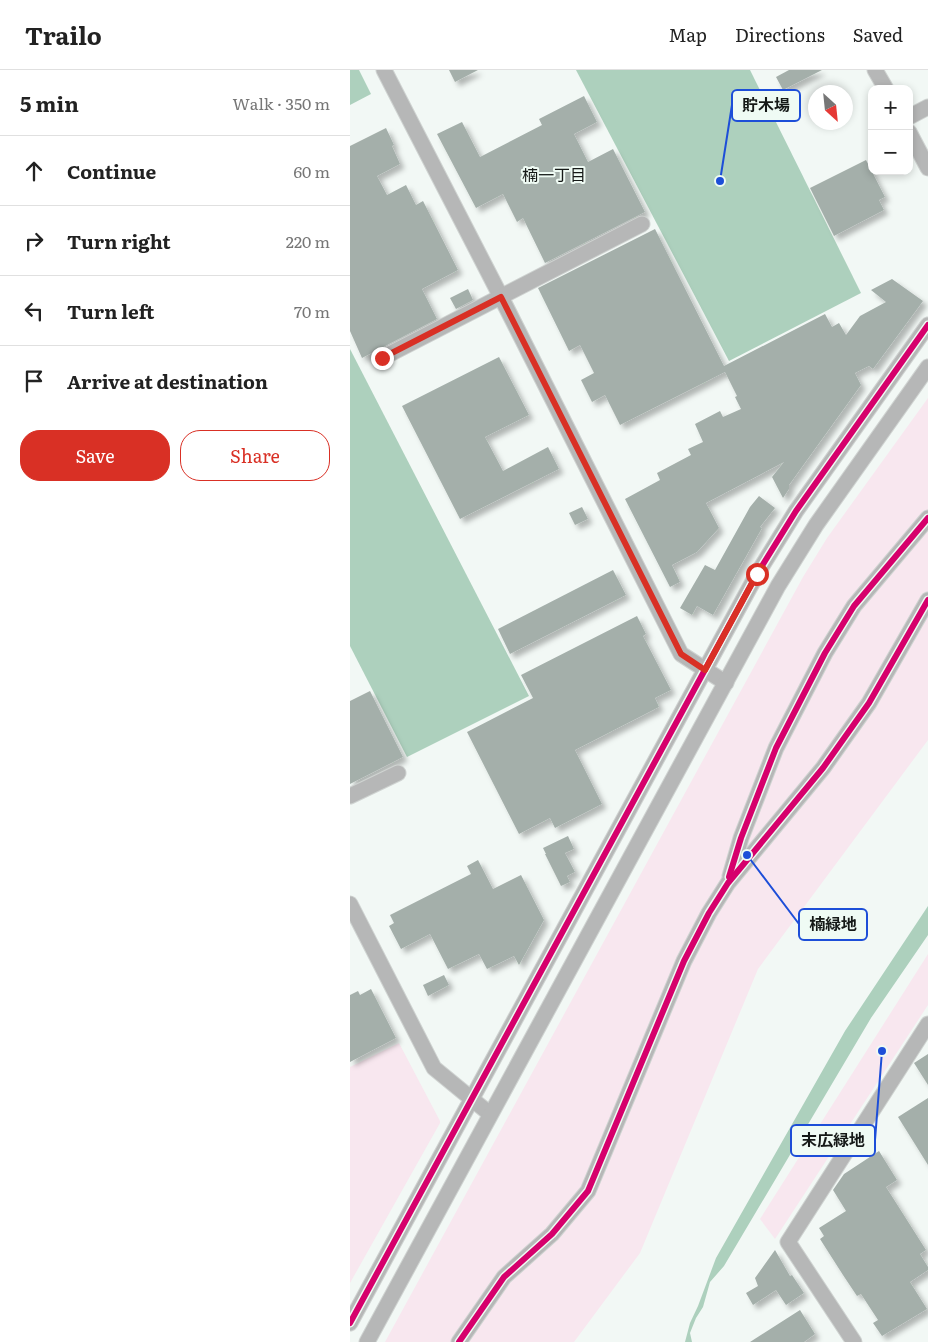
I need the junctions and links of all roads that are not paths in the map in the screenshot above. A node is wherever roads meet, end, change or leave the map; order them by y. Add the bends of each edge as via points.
1 (384, 70) edge
2 (876, 70) edge
3 (884, 85) edge
4 (928, 107) edge
5 (913, 115) edge
6 (913, 140) edge
7 (928, 168) edge
8 (642, 224) dead end
9 (501, 297) junction
10 (928, 325) edge
11 (382, 358) dead end
12 (928, 367) edge
13 (928, 518) edge
14 (928, 600) edge
15 (705, 670) junction
16 (726, 683) junction
17 (398, 772) dead end
18 (350, 796) edge
19 (728, 883) junction
20 (350, 904) edge
21 (928, 1024) edge
22 (471, 1099) junction
23 (490, 1114) junction
24 (350, 1323) edge
25 (367, 1342) edge
26 (460, 1342) edge
27 (854, 1342) edge

1 - 9 street
2 - 3 street
4 - 5 street
6 - 7 street
8 - 9 street
9 - 11 street
9 - 15 street via 681,654
10 - 15 street via 796,511 757,574
12 - 16 street via 816,524 778,586
13 - 19 street via 854,606 825,653 776,748 741,838
14 - 19 street via 869,703 823,768
15 - 16 street
15 - 22 street
16 - 23 street
17 - 18 street
19 - 26 street via 684,961 588,1191 552,1234 504,1277
20 - 22 street via 434,1068
21 - 27 street via 788,1242
22 - 23 street
22 - 24 street
23 - 25 street

